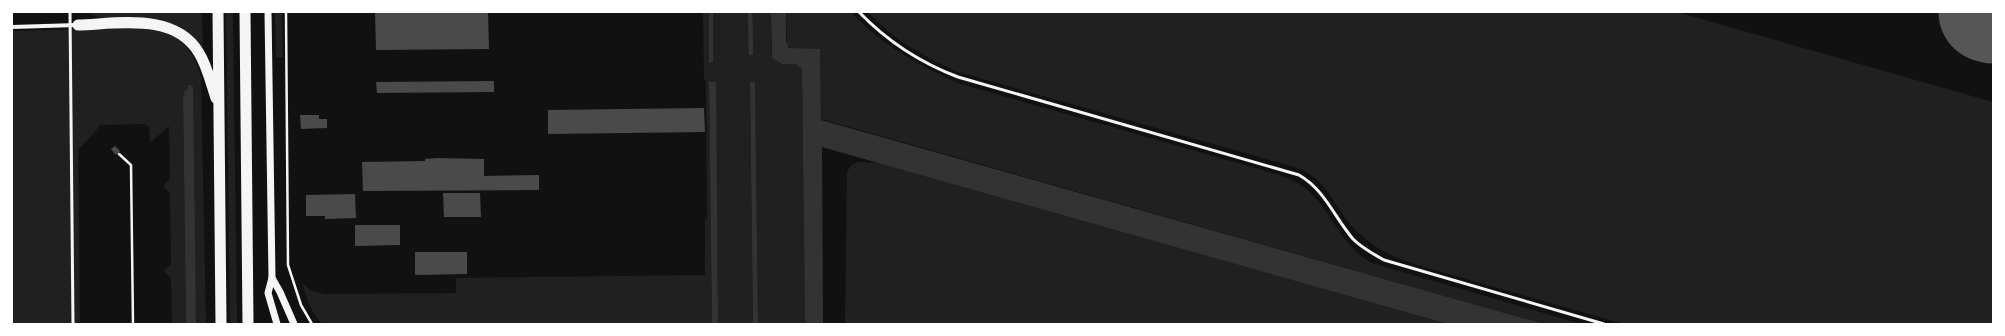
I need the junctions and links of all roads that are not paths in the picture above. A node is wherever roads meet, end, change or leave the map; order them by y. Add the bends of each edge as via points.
1 (70, 12) edge
2 (218, 12) edge
3 (245, 12) edge
4 (268, 12) edge
5 (859, 12) edge
6 (74, 25) junction
7 (12, 27) edge
8 (219, 108) junction
9 (272, 278) junction
10 (73, 324) edge
11 (221, 324) edge
12 (248, 324) edge
13 (277, 324) edge
14 (294, 324) edge
15 (1604, 324) edge

1 - 6 lane
2 - 8 highway
3 - 12 highway
4 - 9 street
5 - 15 lane via 899,45 958,77 1299,175 1321,192 1358,243 1384,260
6 - 7 street
6 - 8 highway via 146,24 175,30 189,41 199,54
6 - 10 lane
8 - 11 highway
9 - 13 street via 268,293
9 - 14 street

